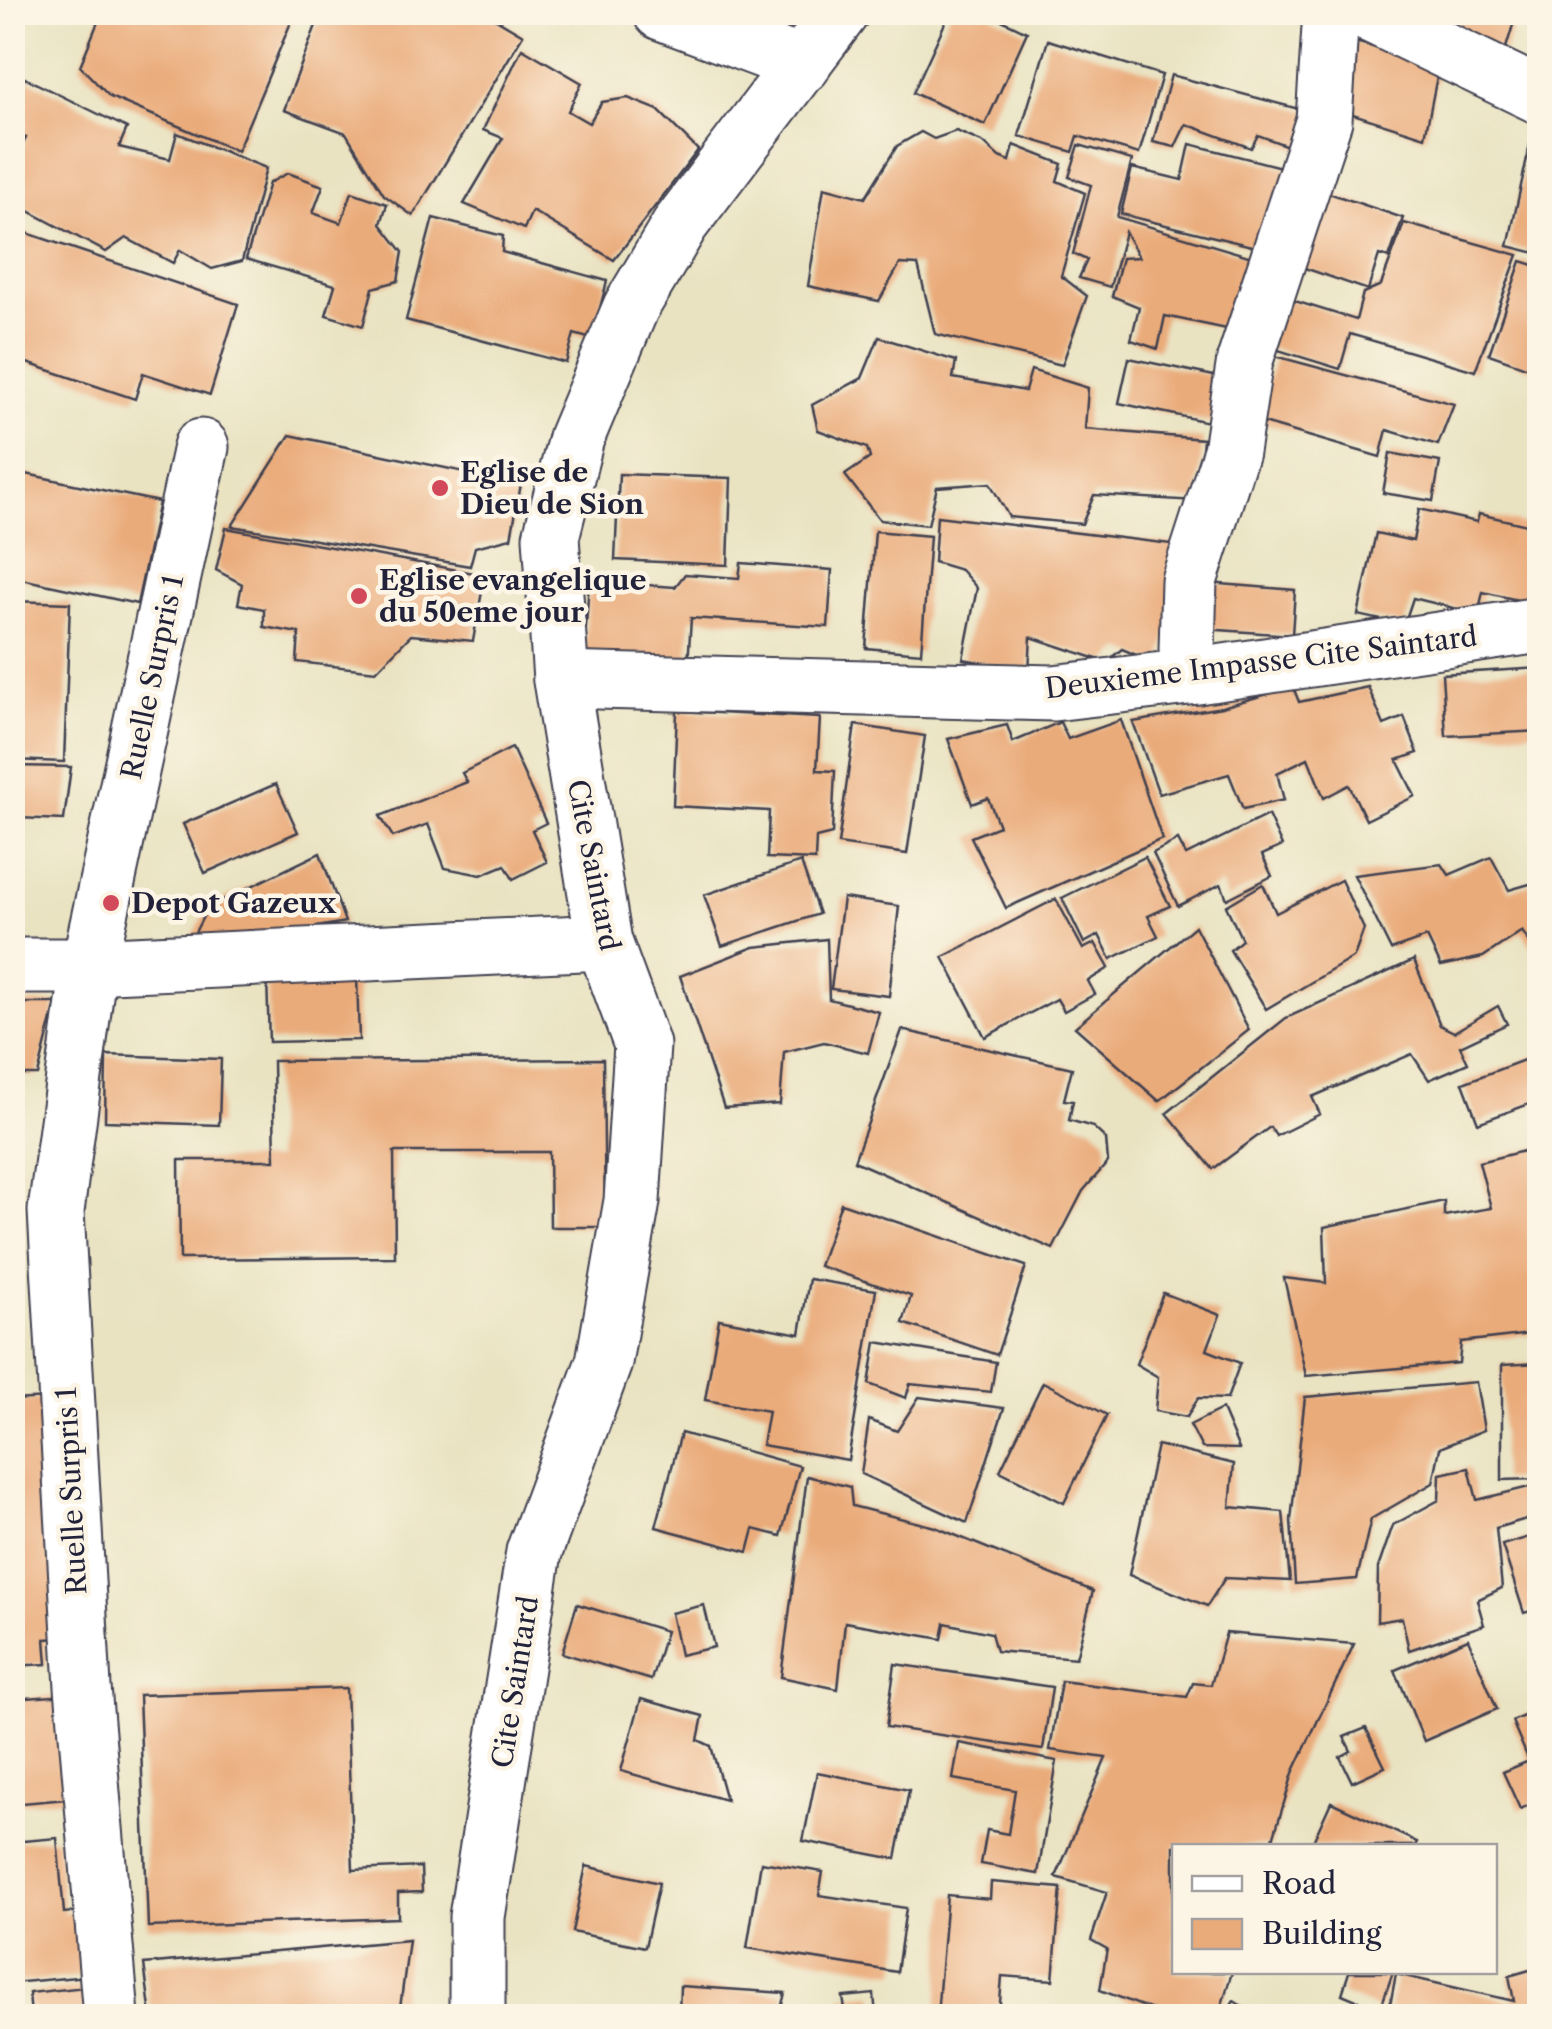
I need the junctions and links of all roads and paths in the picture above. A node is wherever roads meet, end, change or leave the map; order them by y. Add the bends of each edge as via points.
1 (661, 12) edge
2 (841, 12) edge
3 (1331, 12) edge
4 (1365, 12) edge
5 (804, 65) junction
6 (1540, 96) edge
7 (202, 447) dead end
8 (1540, 625) edge
9 (1197, 676) junction
10 (562, 680) junction
11 (604, 942) junction
12 (12, 966) edge
13 (90, 966) junction
14 (111, 2016) edge
15 (477, 2016) edge

1 - 5 street
2 - 5 street, Cite Saintard
3 - 9 street via 1324,120 1245,360 1232,451 1189,581 1187,649
4 - 6 street
5 - 10 street, Cite Saintard via 681,223 631,307 576,438 551,537
7 - 13 street, Ruelle Surpris 1
8 - 9 street, Deuxieme Impasse Cite Saintard
9 - 10 street, Deuxieme Impasse Cite Saintard via 1053,692
10 - 11 street, Cite Saintard
11 - 13 street
11 - 15 street, Cite Saintard via 642,1046 632,1201 604,1362 534,1552 477,1917
12 - 13 street
13 - 14 street, Ruelle Surpris 1 via 56,1210 82,1687

